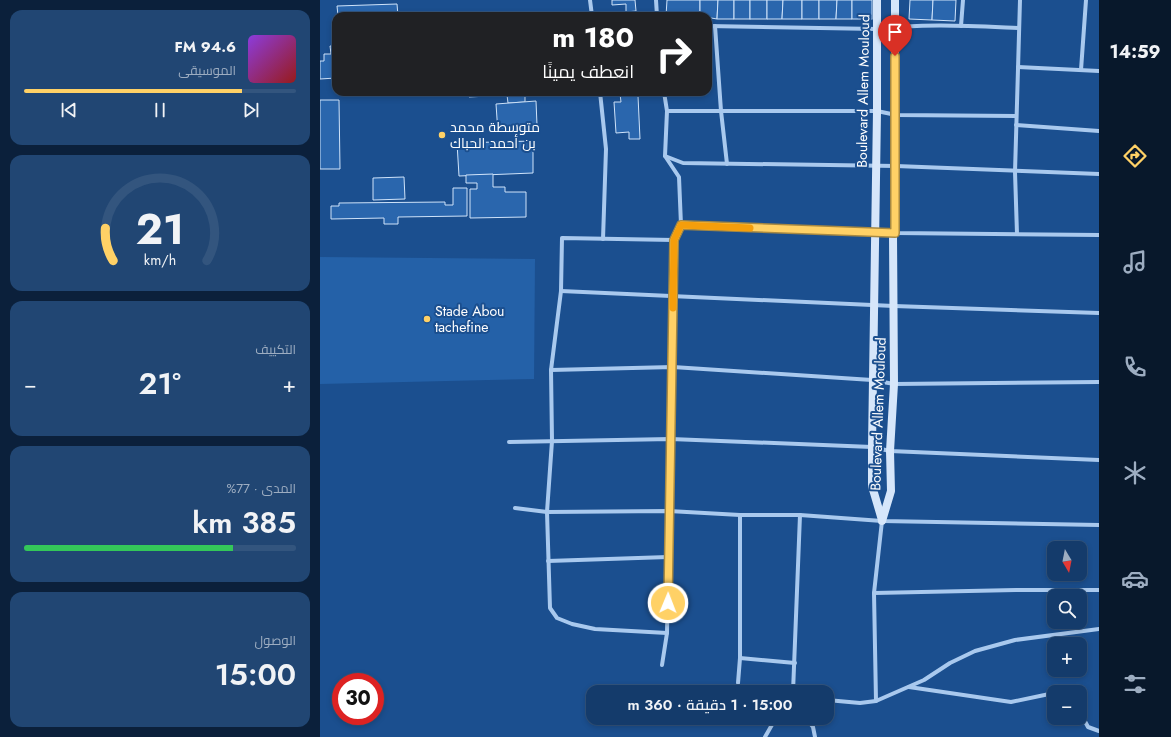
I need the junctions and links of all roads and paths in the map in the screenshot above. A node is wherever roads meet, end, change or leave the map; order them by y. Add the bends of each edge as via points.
1 (590, 0) edge
2 (656, 0) edge
3 (877, 0) edge
4 (896, 0) edge
5 (963, 0) edge
6 (1020, 0) edge
7 (1086, 0) edge
8 (592, 12) edge
9 (657, 12) edge
10 (715, 26) joint
11 (961, 26) junction
12 (895, 27) junction
13 (1019, 28) junction
14 (877, 29) junction
15 (1018, 67) junction
16 (1081, 70) junction
17 (1099, 71) edge
18 (600, 96) edge
19 (665, 96) edge
20 (721, 111) junction
21 (877, 111) junction
22 (667, 112) junction
23 (896, 115) junction
24 (1016, 116) junction
25 (1016, 125) junction
26 (1099, 131) edge
27 (665, 156) junction
28 (727, 164) junction
29 (875, 166) junction
30 (896, 166) junction
31 (1015, 172) junction
32 (1099, 174) edge
33 (681, 225) junction
34 (875, 232) junction
35 (895, 233) junction
36 (1017, 234) junction
37 (1099, 235) edge
38 (603, 239) junction
39 (674, 240) junction
40 (561, 290) junction
41 (674, 296) junction
42 (874, 305) junction
43 (894, 306) junction
44 (1099, 313) edge
45 (673, 367) junction
46 (552, 370) junction
47 (872, 380) junction
48 (1099, 382) edge
49 (894, 384) junction
50 (672, 439) junction
51 (552, 441) junction
52 (509, 442) dead end
53 (872, 447) junction
54 (890, 451) junction
55 (1099, 460) edge
56 (515, 508) dead end
57 (669, 511) junction
58 (548, 512) junction
59 (740, 515) junction
60 (800, 515) junction
61 (882, 521) junction
62 (1099, 526) edge
63 (668, 557) junction
64 (548, 560) junction
65 (1099, 590) edge
66 (874, 593) junction
67 (1099, 629) edge
68 (667, 633) junction
69 (740, 658) junction
70 (794, 663) junction
71 (662, 665) dead end
72 (738, 683) dead end
73 (793, 685) edge
74 (909, 687) junction
75 (1047, 694) edge
76 (834, 701) edge
77 (876, 701) junction
78 (772, 725) edge
79 (811, 725) edge
80 (1087, 725) edge
81 (1099, 731) edge
82 (766, 737) edge
83 (815, 737) edge

1 - 8 street
2 - 9 street
3 - 14 main road, Boulevard Allem Mouloud
4 - 12 main road, Boulevard Allem Mouloud
5 - 11 street
6 - 13 street
7 - 16 street
10 - 14 street
10 - 20 street
11 - 12 street
11 - 13 street
12 - 14 street
12 - 23 main road, Boulevard Allem Mouloud
13 - 15 street
14 - 21 main road, Boulevard Allem Mouloud
15 - 16 street
15 - 24 street
16 - 17 street
18 - 38 street via 606,149
19 - 22 street
20 - 21 street
20 - 22 street
20 - 28 street
21 - 23 street
21 - 29 main road, Boulevard Allem Mouloud
22 - 27 street
23 - 24 street
23 - 30 main road, Boulevard Allem Mouloud
24 - 25 street
25 - 26 street
25 - 31 street
27 - 28 street via 683,163
27 - 33 street via 679,177
28 - 29 street
29 - 30 street
29 - 34 main road, Boulevard Allem Mouloud
30 - 31 street
30 - 35 main road, Boulevard Allem Mouloud
31 - 32 street
31 - 36 street
33 - 34 street
33 - 39 street
34 - 35 street
34 - 42 main road, Boulevard Allem Mouloud
35 - 36 street
35 - 43 main road, Boulevard Allem Mouloud
36 - 37 street
38 - 39 street
38 - 40 street via 562,238
39 - 41 street
40 - 41 street
40 - 46 street
41 - 42 street
41 - 45 street
42 - 43 street
42 - 47 main road, Boulevard Allem Mouloud
43 - 44 street
43 - 49 main road, Boulevard Allem Mouloud
45 - 46 street
45 - 47 street
45 - 50 street
46 - 51 street
47 - 49 street
47 - 53 main road, Boulevard Allem Mouloud
48 - 49 street
49 - 54 main road, Boulevard Allem Mouloud
50 - 51 street
50 - 53 street
50 - 57 street
51 - 52 street
51 - 58 street
53 - 54 street
53 - 61 main road, Boulevard Allem Mouloud via 872,486
54 - 55 street
54 - 61 main road, Boulevard Allem Mouloud via 891,491
56 - 58 street
57 - 58 street
57 - 59 street
57 - 63 street
58 - 64 street
59 - 60 street
59 - 69 street
60 - 61 street
60 - 70 street
61 - 62 street
61 - 66 street
63 - 64 street
63 - 68 street
64 - 68 street via 550,608 557,618 595,629
65 - 66 street
66 - 77 street
67 - 74 street via 1015,640 975,651
68 - 71 street
69 - 70 street
69 - 72 street
70 - 73 street
74 - 75 street via 1010,702
74 - 77 street
76 - 77 street via 860,703
78 - 82 street
79 - 83 street
80 - 81 street

